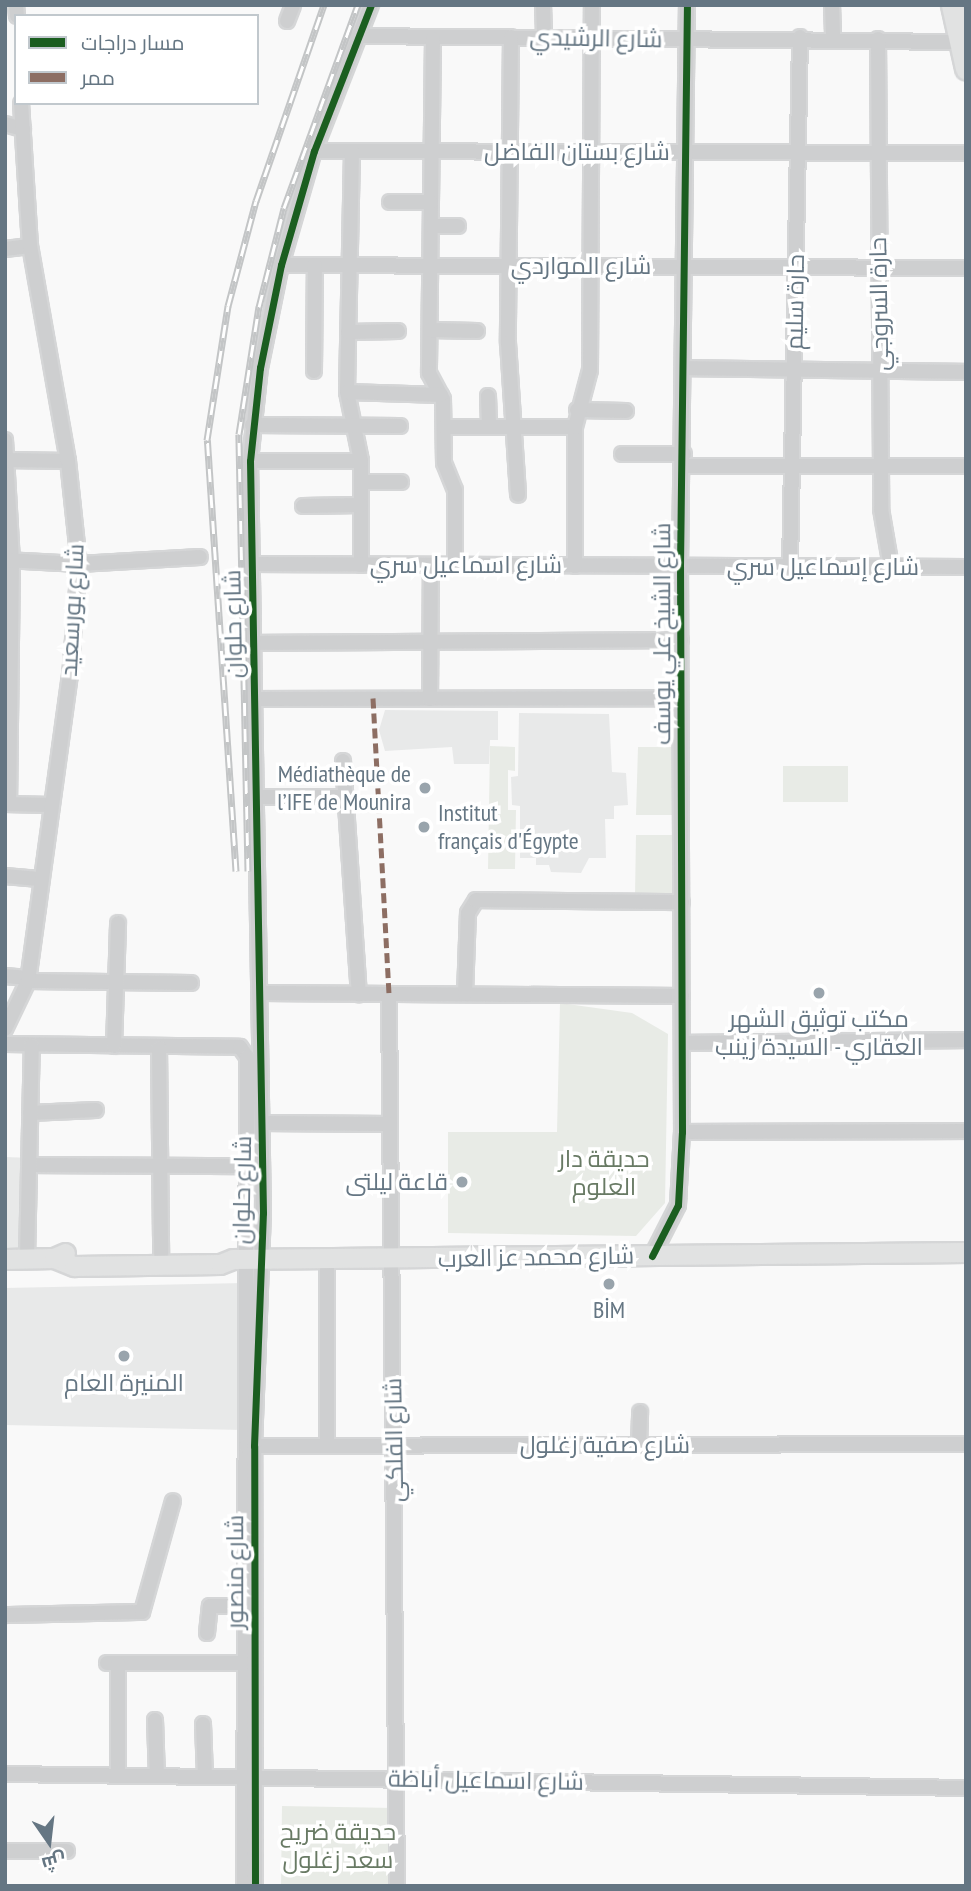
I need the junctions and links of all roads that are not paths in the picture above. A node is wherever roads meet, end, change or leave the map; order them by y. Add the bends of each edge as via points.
1 (293, 5) edge
2 (371, 5) edge
3 (543, 5) edge
4 (592, 5) edge
5 (687, 5) edge
6 (832, 5) edge
7 (952, 5) edge
8 (287, 21) dead end
9 (357, 36) junction
10 (511, 37) junction
11 (800, 37) junction
12 (544, 38) junction
13 (592, 38) junction
14 (832, 38) junction
15 (433, 39) junction
16 (878, 39) junction
17 (687, 40) junction
18 (961, 42) junction
19 (966, 68) edge
20 (22, 105) edge
21 (5, 124) edge
22 (23, 130) junction
23 (314, 151) junction
24 (352, 152) junction
25 (432, 152) junction
26 (508, 152) junction
27 (591, 153) junction
28 (684, 153) junction
29 (797, 153) junction
30 (878, 153) junction
31 (966, 153) edge
32 (390, 202) dead end
33 (431, 202) junction
34 (431, 226) junction
35 (458, 226) dead end
36 (30, 246) junction
37 (5, 248) edge
38 (281, 265) junction
39 (315, 265) junction
40 (349, 265) junction
41 (430, 265) junction
42 (508, 266) junction
43 (590, 266) junction
44 (683, 267) junction
45 (795, 267) junction
46 (878, 268) junction
47 (966, 268) edge
48 (430, 330) junction
49 (398, 331) dead end
50 (477, 331) dead end
51 (348, 332) junction
52 (683, 368) junction
53 (794, 370) junction
54 (314, 371) dead end
55 (881, 371) junction
56 (966, 372) edge
57 (347, 392) junction
58 (441, 395) junction
59 (488, 396) dead end
60 (577, 410) junction
61 (626, 411) dead end
62 (252, 425) junction
63 (354, 426) junction
64 (400, 426) dead end
65 (489, 426) junction
66 (516, 426) junction
67 (444, 427) junction
68 (575, 427) junction
69 (5, 440) edge
70 (622, 454) dead end
71 (7, 460) edge
72 (683, 460) junction
73 (68, 461) junction
74 (250, 461) junction
75 (361, 461) junction
76 (792, 466) junction
77 (881, 466) junction
78 (966, 466) edge
79 (361, 482) junction
80 (401, 482) dead end
81 (518, 495) dead end
82 (361, 505) junction
83 (303, 506) dead end
84 (201, 557) dead end
85 (9, 561) edge
86 (79, 564) junction
87 (251, 564) junction
88 (360, 565) junction
89 (455, 565) junction
90 (431, 566) junction
91 (575, 566) junction
92 (680, 566) junction
93 (790, 567) junction
94 (891, 567) junction
95 (966, 567) edge
96 (681, 640) junction
97 (430, 642) junction
98 (253, 643) junction
99 (8, 653) edge
100 (680, 698) junction
101 (254, 699) junction
102 (430, 699) junction
103 (8, 716) edge
104 (343, 761) dead end
105 (257, 797) junction
106 (346, 797) junction
107 (7, 804) edge
108 (52, 805) junction
109 (5, 876) edge
110 (42, 878) junction
111 (682, 902) junction
112 (118, 923) dead end
113 (5, 976) edge
114 (28, 979) junction
115 (116, 982) junction
116 (191, 983) dead end
117 (261, 993) junction
118 (359, 994) junction
119 (389, 994) junction
120 (465, 994) junction
121 (682, 996) junction
122 (5, 1029) edge
123 (966, 1040) edge
124 (682, 1043) junction
125 (5, 1044) edge
126 (32, 1045) junction
127 (114, 1046) junction
128 (159, 1048) junction
129 (96, 1110) dead end
130 (30, 1113) junction
131 (262, 1124) junction
132 (390, 1124) junction
133 (966, 1131) edge
134 (682, 1132) junction
135 (29, 1165) junction
136 (160, 1165) junction
137 (247, 1166) junction
138 (966, 1252) edge
139 (162, 1254) junction
140 (652, 1256) junction
141 (27, 1258) junction
142 (54, 1258) junction
143 (5, 1259) edge
144 (247, 1259) junction
145 (327, 1259) junction
146 (392, 1259) junction
147 (640, 1412) dead end
148 (966, 1444) edge
149 (639, 1445) junction
150 (249, 1446) junction
151 (327, 1446) junction
152 (394, 1446) junction
153 (173, 1501) dead end
154 (244, 1606) junction
155 (5, 1615) edge
156 (207, 1633) dead end
157 (244, 1663) junction
158 (155, 1720) dead end
159 (203, 1724) dead end
160 (5, 1774) edge
161 (118, 1775) junction
162 (157, 1776) junction
163 (205, 1777) junction
164 (249, 1778) junction
165 (398, 1779) junction
166 (966, 1788) edge
167 (67, 1851) dead end
168 (5, 1852) edge
169 (244, 1886) edge
170 (255, 1886) edge
171 (397, 1886) edge

1 - 8 street
2 - 9 street, شارع حلوان
3 - 12 street
4 - 13 street
5 - 17 street, شارع الشيخ علي يوسف
6 - 14 street
7 - 18 highway
9 - 15 street, شارع الرشيدي
9 - 23 street, شارع حلوان
10 - 12 street, شارع الرشيدي
10 - 15 street, شارع الرشيدي
10 - 26 street
11 - 14 street, شارع الرشيدي
11 - 17 street, شارع الرشيدي
11 - 29 street, حارة سليم
12 - 13 street, شارع الرشيدي
13 - 17 street, شارع الرشيدي
13 - 27 street
14 - 16 street, شارع الرشيدي
15 - 25 street
16 - 18 street, شارع الرشيدي
16 - 30 street, حارة السروجي
17 - 28 street, شارع الشيخ علي يوسف
18 - 19 highway
20 - 22 street, شارع بورسعيد
21 - 22 street
22 - 36 street, شارع بورسعيد
23 - 24 street, شارع بستان الفاضل
23 - 38 street, شارع حلوان
24 - 25 street, شارع بستان الفاضل
24 - 40 street
25 - 26 street, شارع بستان الفاضل
25 - 33 street
26 - 27 street, شارع بستان الفاضل
26 - 42 street
27 - 28 street, شارع بستان الفاضل
27 - 43 street
28 - 29 street, شارع بستان الفاضل
28 - 44 street, شارع الشيخ علي يوسف
29 - 30 street, شارع بستان الفاضل
29 - 45 street, حارة سليم
30 - 31 street, شارع بستان الفاضل
30 - 46 street, حارة السروجي
32 - 33 street
33 - 34 street
34 - 35 street
34 - 41 street
36 - 37 street
36 - 73 street, شارع بورسعيد
38 - 39 street, شارع المواردي
38 - 62 street, شارع حلوان
39 - 40 street, شارع المواردي
39 - 54 street
40 - 41 street, شارع المواردي
40 - 51 street
41 - 42 street, شارع المواردي
41 - 48 street
42 - 43 street, شارع المواردي
42 - 66 street
43 - 44 street, شارع المواردي
43 - 60 street via 590,370
44 - 45 street, شارع المواردي
44 - 52 street, شارع الشيخ علي يوسف
45 - 46 street, شارع المواردي
45 - 53 street, حارة سليم
46 - 47 street, شارع المواردي
46 - 55 street, حارة السروجي
48 - 50 street
48 - 58 street via 429,373
49 - 51 street
51 - 57 street
52 - 53 street
52 - 72 street, شارع الشيخ علي يوسف
53 - 55 street
53 - 76 street, حارة سليم
55 - 56 street
55 - 77 street, حارة السروجي
57 - 58 street
57 - 63 street
58 - 67 street
59 - 65 street
60 - 61 street
60 - 68 street
62 - 63 street
62 - 74 street, شارع حلوان
63 - 64 street
63 - 75 street
65 - 66 street
65 - 67 street
66 - 68 street
66 - 81 street
67 - 89 street via 444,463 455,490
68 - 91 street
69 - 71 street
70 - 72 street
71 - 73 street
71 - 85 street
72 - 76 street
72 - 92 street, شارع الشيخ علي يوسف
73 - 86 street, شارع بورسعيد
74 - 75 street
74 - 87 street, شارع حلوان
75 - 79 street
76 - 77 street
76 - 93 street, حارة سليم
77 - 78 street
77 - 94 street, حارة السروجي
79 - 80 street
79 - 82 street
82 - 83 street
82 - 88 street
84 - 86 street
85 - 86 street
85 - 99 street
86 - 108 street, شارع بورسعيد via 70,676
87 - 88 street, شارع اسماعيل سري
87 - 98 street, شارع حلوان
88 - 90 street, شارع اسماعيل سري
89 - 90 street, شارع اسماعيل سري
89 - 91 street, شارع اسماعيل سري
90 - 97 street
91 - 92 street, شارع اسماعيل سري
92 - 93 street, شارع إسماعيل سري
92 - 96 street, شارع الشيخ علي يوسف
93 - 94 street, شارع إسماعيل سري
94 - 95 street, شارع إسماعيل سري
96 - 97 street
96 - 100 street, شارع الشيخ علي يوسف
97 - 98 street
97 - 102 street
98 - 101 street, شارع حلوان
99 - 103 street
100 - 102 street
100 - 111 street, شارع الشيخ علي يوسف
101 - 102 street
101 - 105 street, شارع حلوان
103 - 107 street
104 - 106 street
105 - 106 street
105 - 117 street, شارع حلوان
106 - 118 street
107 - 108 street
108 - 110 street, شارع بورسعيد
109 - 110 street
110 - 114 street, شارع بورسعيد
111 - 120 street via 482,898 472,904
111 - 121 street, شارع الشيخ علي يوسف
112 - 115 street
113 - 114 street
114 - 115 street
114 - 122 street, شارع بورسعيد
115 - 116 street
115 - 127 street
117 - 118 street
117 - 131 street, شارع حلوان
118 - 119 street
119 - 120 street
119 - 132 street, شارع الفلكي
120 - 121 street
121 - 124 street, شارع الشيخ علي يوسف
123 - 124 street
124 - 134 street, شارع الشيخ علي يوسف
125 - 126 street
126 - 127 street
126 - 130 street
127 - 128 street
128 - 136 street
128 - 137 street via 240,1048 247,1057
129 - 130 street
130 - 135 street
131 - 132 street
131 - 144 street, شارع حلوان
132 - 146 street, شارع الفلكي
133 - 134 street
134 - 140 street, شارع الشيخ علي يوسف via 678,1205
135 - 136 street
135 - 141 street
136 - 137 street
136 - 139 street
137 - 144 street
138 - 140 main road, شارع محمد عز العرب
139 - 142 main road, شارع محمد عز العرب via 70,1253
139 - 144 main road, شارع محمد عز العرب
140 - 146 main road, شارع محمد عز العرب
141 - 142 main road, شارع محمد عز العرب
141 - 143 main road, شارع محمد عز العرب
142 - 144 main road, شارع محمد عز العرب via 74,1265 220,1264
144 - 145 main road, شارع محمد عز العرب
144 - 150 street, شارع منصور
145 - 146 main road, شارع محمد عز العرب
145 - 151 street
146 - 152 street, شارع الفلكي
147 - 149 street
148 - 149 street, شارع صفية زغلول
149 - 152 street, شارع صفية زغلول
150 - 151 street, شارع صفية زغلول
150 - 154 street, شارع منصور
150 - 164 street, شارع منصور
151 - 152 street, شارع صفية زغلول
152 - 165 street, شارع الفلكي
153 - 155 street via 142,1612
154 - 156 street via 210,1606
154 - 157 street, شارع منصور
157 - 161 street via 112,1663
157 - 164 street, شارع منصور
158 - 162 street
159 - 163 street
160 - 161 street, شارع اسماعيل أباظة
161 - 162 street, شارع اسماعيل أباظة
162 - 163 street, شارع اسماعيل أباظة
163 - 164 street, شارع اسماعيل أباظة
164 - 165 street, شارع اسماعيل أباظة
164 - 169 street, شارع منصور
164 - 170 street, شارع منصور
165 - 166 street, شارع اسماعيل أباظة
165 - 171 street, شارع الفلكي
167 - 168 street

